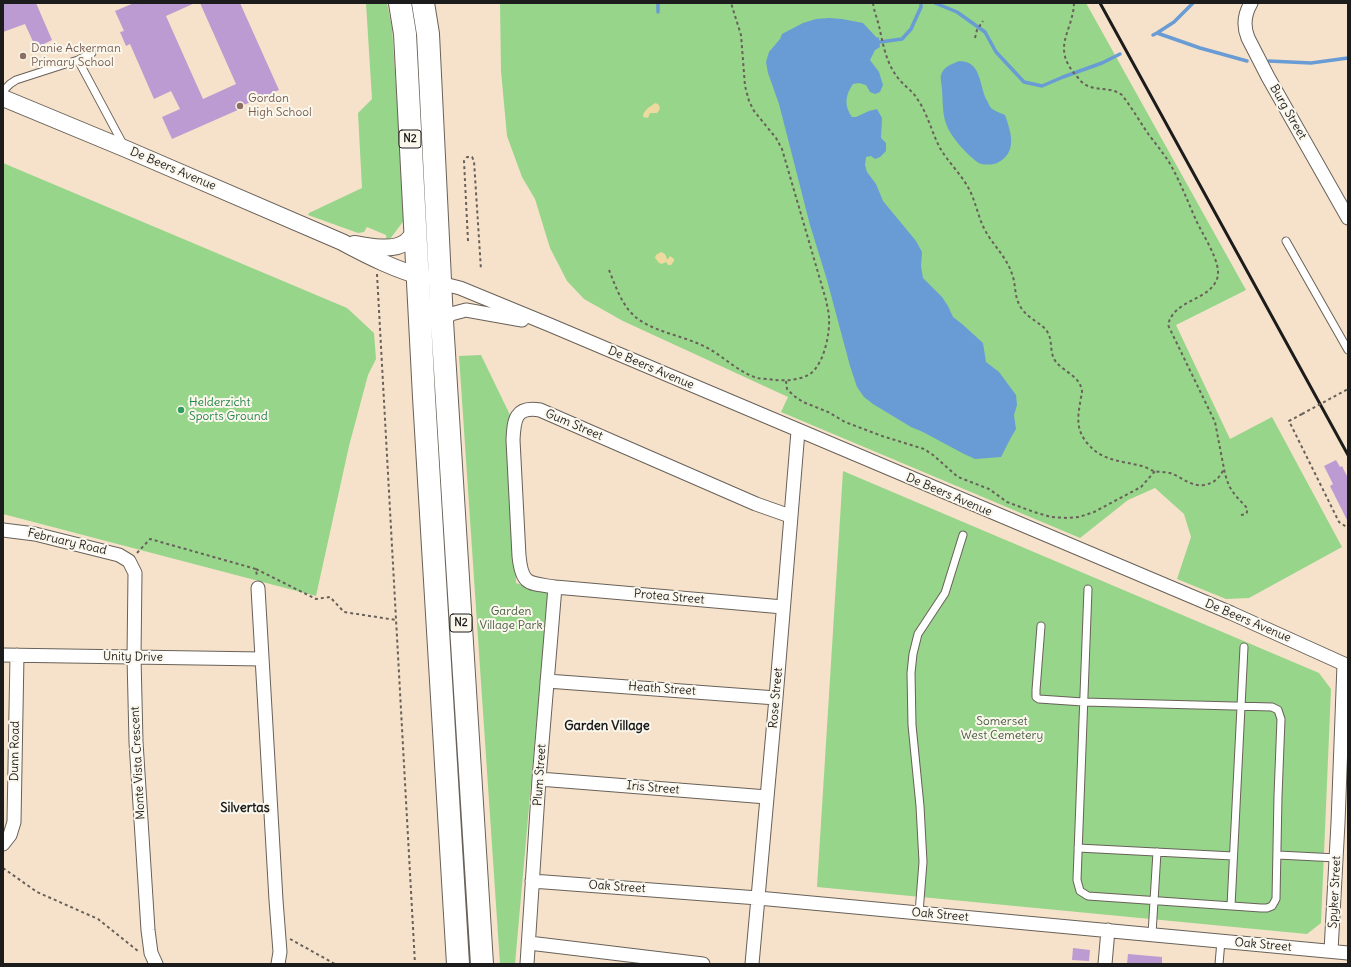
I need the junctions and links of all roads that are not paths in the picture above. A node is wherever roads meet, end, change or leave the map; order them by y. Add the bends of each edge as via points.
1 (400, 3) edge
2 (423, 3) edge
3 (1251, 3) edge
4 (92, 53) dead end
5 (78, 60) junction
6 (3, 91) edge
7 (3, 98) edge
8 (126, 149) junction
9 (1344, 200) edge
10 (1348, 218) edge
11 (415, 233) junction
12 (1286, 241) dead end
13 (342, 242) junction
14 (418, 276) junction
15 (440, 282) junction
16 (442, 321) junction
17 (550, 325) junction
18 (1348, 350) edge
19 (798, 431) junction
20 (790, 516) junction
21 (3, 530) edge
22 (964, 535) dead end
23 (129, 562) joint
24 (555, 587) junction
25 (258, 588) road end
26 (1088, 589) dead end
27 (783, 607) junction
28 (1040, 626) dead end
29 (1244, 647) dead end
30 (3, 655) edge
31 (17, 656) junction
32 (134, 657) junction
33 (262, 659) junction
34 (1346, 665) edge
35 (547, 681) junction
36 (776, 698) junction
37 (1083, 702) junction
38 (1241, 706) junction
39 (9, 779) edge
40 (539, 779) junction
41 (767, 797) junction
42 (3, 844) edge
43 (1078, 848) junction
44 (1157, 852) junction
45 (1278, 855) junction
46 (1233, 856) junction
47 (1336, 858) junction
48 (532, 881) junction
49 (758, 898) junction
50 (1154, 901) junction
51 (1231, 906) junction
52 (919, 913) junction
53 (1108, 930) junction
54 (1152, 934) junction
55 (1221, 941) junction
56 (528, 943) junction
57 (1331, 951) junction
58 (1348, 953) edge
59 (154, 959) edge
60 (278, 964) edge
61 (458, 964) edge
62 (482, 964) edge
63 (527, 964) edge
64 (703, 964) edge
65 (752, 964) edge
66 (1105, 964) edge
67 (1219, 964) edge

1 - 11 highway, N2 via 405,34
2 - 15 highway, N2 via 428,34
3 - 9 street, Burg Street via 1244,19 1245,32 1268,77
4 - 5 lane
5 - 6 lane via 16,80
5 - 8 lane
7 - 8 street, De Beers Avenue
8 - 13 street, De Beers Avenue
9 - 10 street, Burg Street
11 - 13 street, De Beers Avenue via 395,247
11 - 14 highway, N2
12 - 18 lane
13 - 14 street, De Beers Avenue via 376,260
14 - 15 street, De Beers Avenue
14 - 61 highway, N2
15 - 16 highway, N2
15 - 17 street, De Beers Avenue
16 - 17 street, De Beers Avenue via 451,314 473,310
16 - 62 highway, N2
17 - 19 street, De Beers Avenue
19 - 20 street, Rose Street
19 - 34 street, De Beers Avenue via 1231,613
20 - 24 street, Gum Street via 760,506 540,410 526,410 514,423 513,440 520,571 530,583
20 - 27 street, Rose Street
21 - 23 street, February Road via 50,537 119,555
22 - 52 lane via 945,593 918,634 913,654 912,725 923,862
23 - 32 street, Monte Vista Crescent via 136,579
24 - 27 street, Protea Street
24 - 35 street, Plum Street
25 - 33 street
26 - 37 lane
27 - 36 street, Rose Street
28 - 37 lane via 1036,697 1041,700
29 - 38 lane
30 - 31 street, Unity Drive
31 - 32 street, Unity Drive
31 - 39 street, Dunn Road
32 - 33 street, Unity Drive
32 - 59 street, Monte Vista Crescent via 136,742 148,930
33 - 60 street via 280,952
34 - 47 street, Spyker Street via 1341,823
35 - 36 street, Heath Street
35 - 40 street, Plum Street
36 - 41 street, Rose Street
37 - 38 lane
37 - 43 lane
38 - 45 lane via 1272,707 1281,715
38 - 46 lane
39 - 42 street, Dunn Road via 14,822 10,835
40 - 41 street, Iris Street
40 - 48 street, Plum Street
41 - 49 street, Rose Street
43 - 44 lane
43 - 50 lane via 1077,880 1083,894
44 - 46 lane
44 - 50 lane
45 - 47 lane
45 - 51 lane via 1274,904 1267,908
46 - 51 lane
47 - 57 street, Spyker Street
48 - 49 street, Oak Street
48 - 56 street, Plum Street
49 - 52 street, Oak Street
49 - 65 street, Rose Street
50 - 51 lane
50 - 54 lane
52 - 53 street, Oak Street
53 - 54 street, Oak Street
53 - 66 street
54 - 55 street, Oak Street
55 - 57 street, Oak Street
55 - 67 lane
56 - 63 street, Plum Street
56 - 64 street
57 - 58 street, Oak Street

